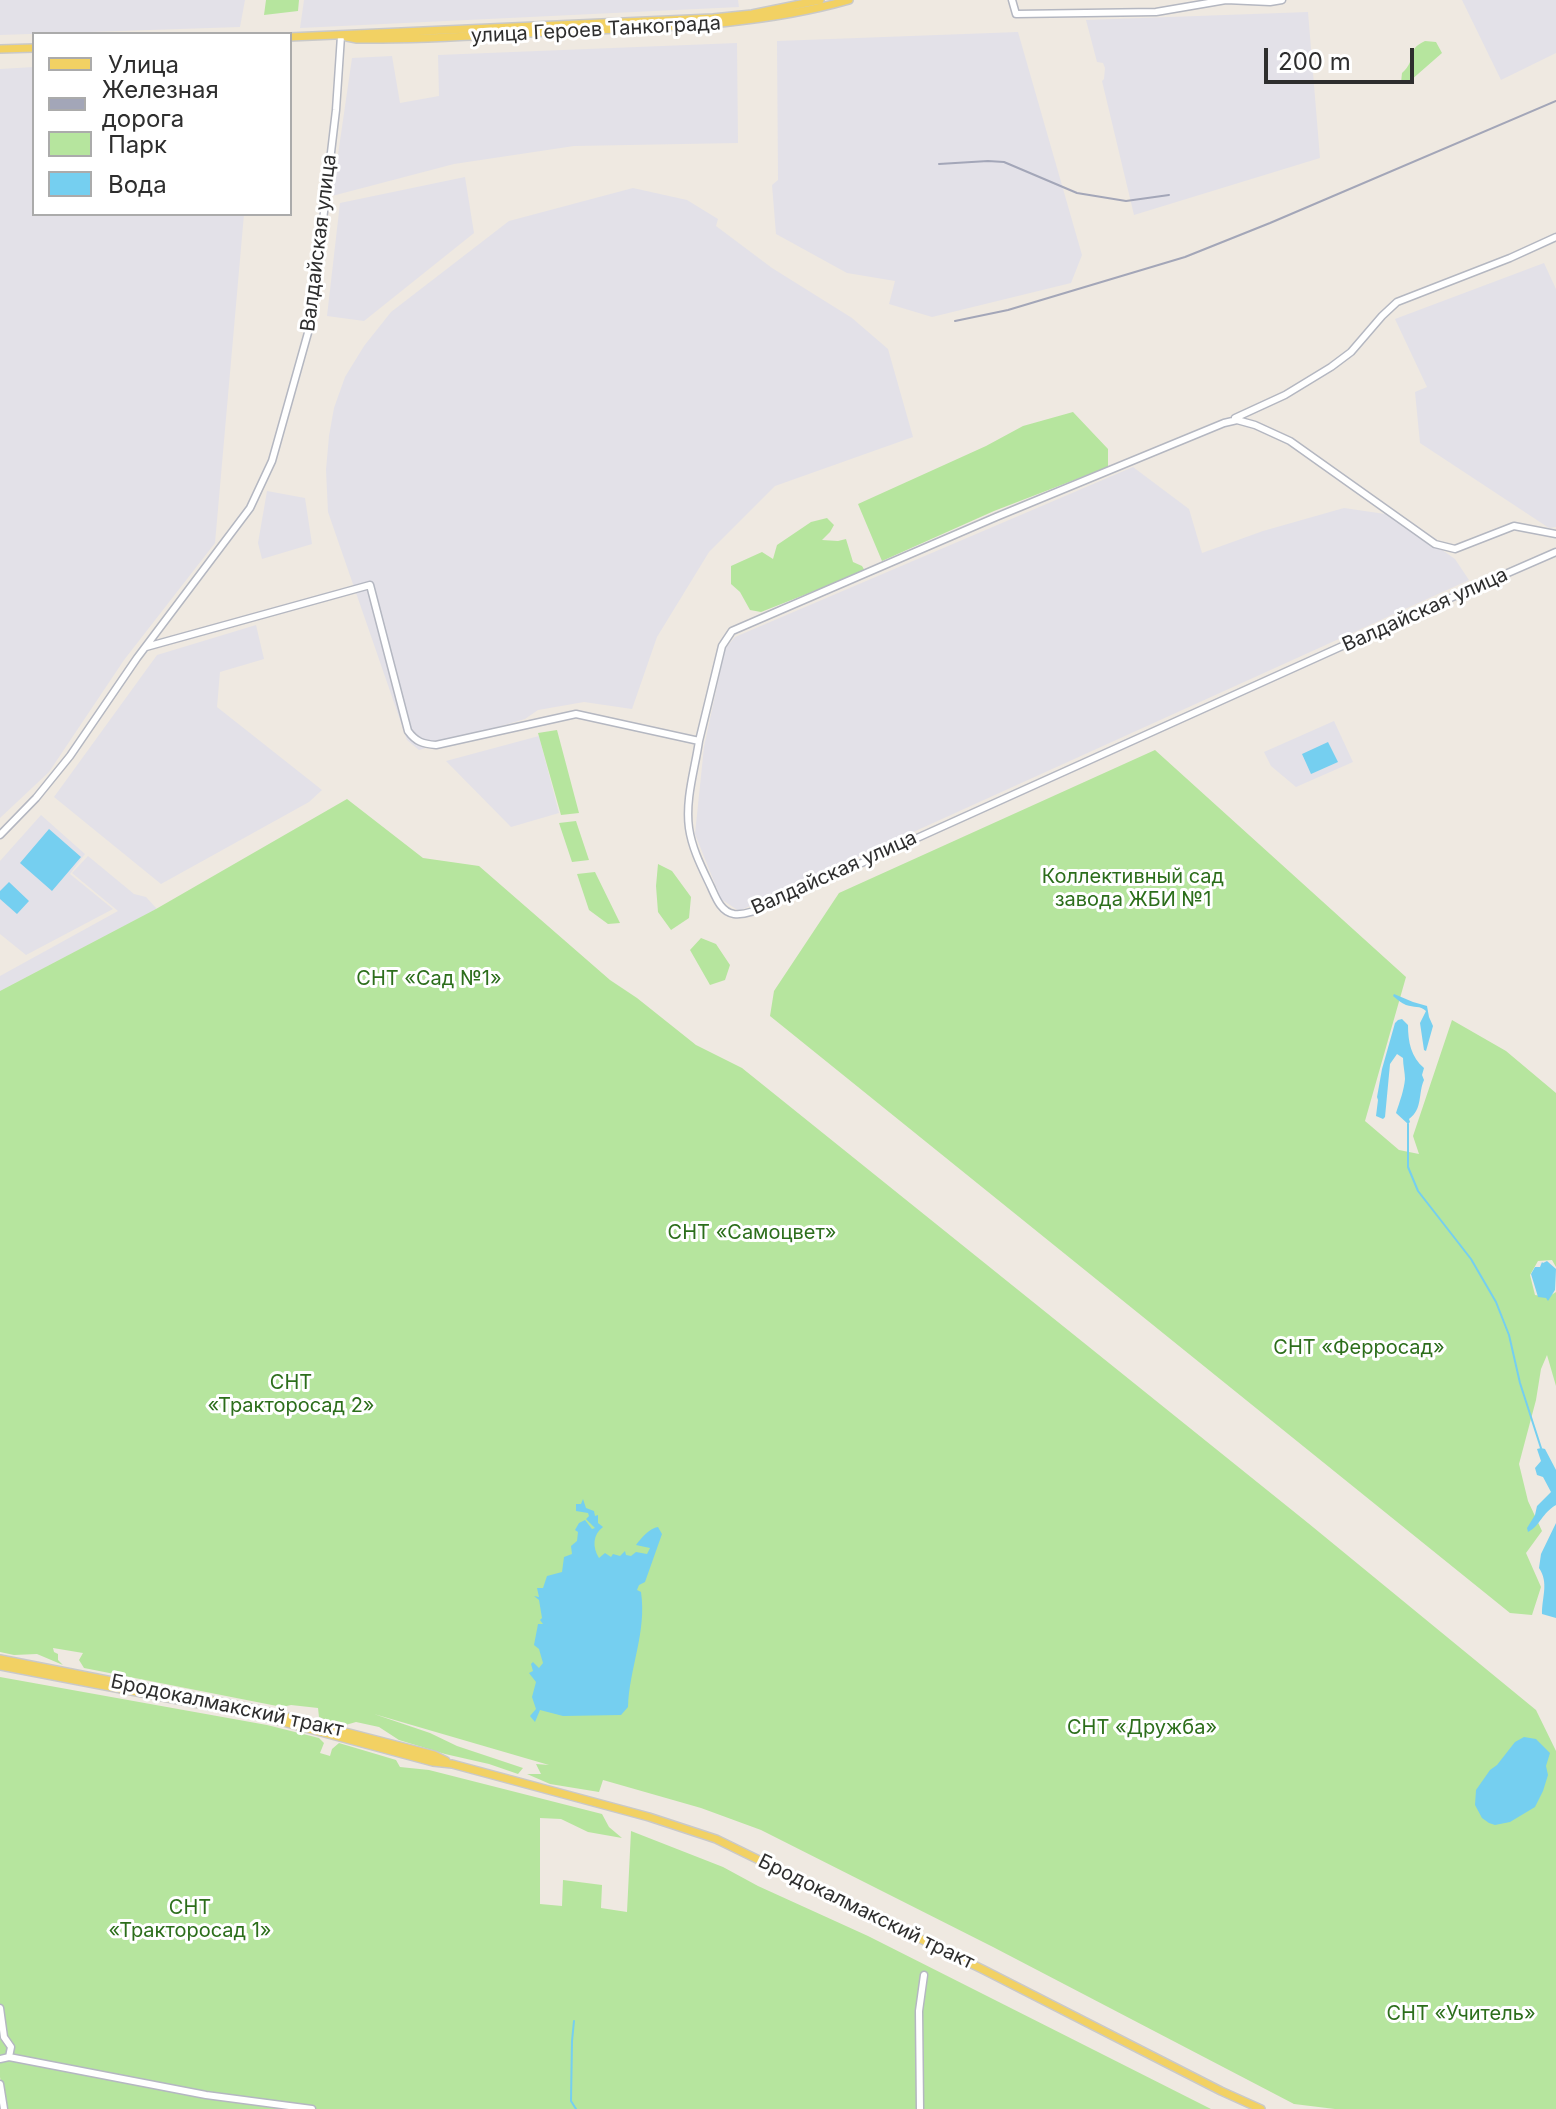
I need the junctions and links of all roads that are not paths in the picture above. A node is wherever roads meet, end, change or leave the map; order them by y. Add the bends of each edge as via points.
1 (820, 0) edge
2 (849, 0) edge
3 (1012, 0) edge
4 (1282, 0) edge
5 (341, 36) junction
6 (292, 37) edge
7 (32, 48) edge
8 (0, 49) edge
9 (1556, 237) edge
10 (1224, 423) junction
11 (1556, 534) edge
12 (1556, 552) edge
13 (146, 647) junction
14 (699, 741) junction
15 (0, 835) edge
16 (0, 1659) edge
17 (0, 1666) edge
18 (452, 1764) junction
19 (924, 1975) dead end
20 (0, 2008) edge
21 (9, 2057) junction
22 (0, 2059) edge
23 (0, 2084) edge
24 (4, 2109) edge
25 (312, 2109) edge
26 (920, 2109) edge
27 (1261, 2109) edge

1 - 5 main road, улица Героев Танкограда via 713,18
2 - 5 main road, улица Героев Танкограда via 708,26 405,39
3 - 4 street via 1016,14 1071,14
5 - 6 main road, улица Героев Танкограда
5 - 13 street, Валдайская улица via 311,322 272,461 250,508
7 - 8 main road
9 - 10 street via 1397,302 1331,367
10 - 11 street via 1237,420 1290,441 1435,544 1455,549 1514,526
10 - 14 street, Валдайская улица via 732,631 722,646
12 - 14 street, Валдайская улица via 747,913 727,912 721,906 695,851 688,818
13 - 14 street via 370,585 408,731 424,744 576,714
13 - 15 street, Валдайская улица via 70,756
16 - 18 main road, Бродокалмакский тракт via 274,1713
17 - 18 main road, Бродокалмакский тракт via 257,1715
18 - 27 main road, Бродокалмакский тракт via 716,1839
19 - 26 street
20 - 21 street
21 - 22 street
21 - 25 street via 206,2095
23 - 24 street

